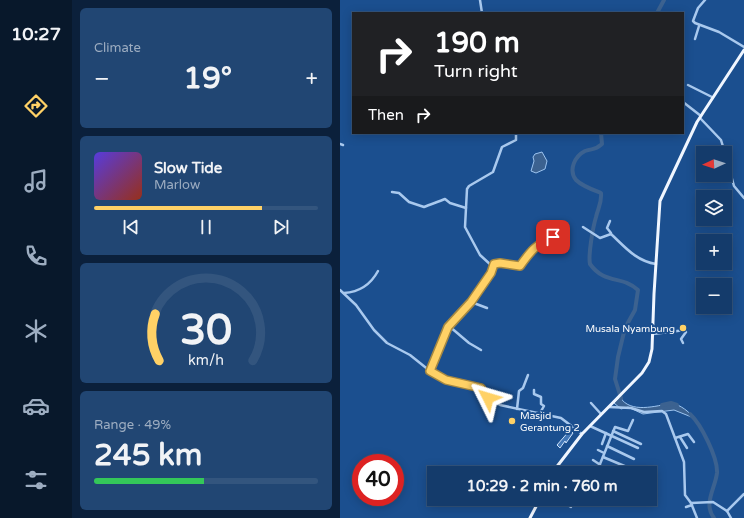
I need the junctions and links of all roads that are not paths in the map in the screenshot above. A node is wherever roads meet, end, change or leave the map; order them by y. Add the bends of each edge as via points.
1 (480, 0) edge
2 (705, 0) edge
3 (482, 12) edge
4 (699, 26) junction
5 (694, 39) dead end
6 (744, 49) edge
7 (688, 85) dead end
8 (712, 97) junction
9 (684, 103) edge
10 (700, 117) junction
11 (516, 134) edge
12 (723, 146) edge
13 (732, 179) edge
14 (392, 192) dead end
15 (744, 198) edge
16 (466, 208) junction
17 (610, 221) dead end
18 (583, 227) dead end
19 (566, 234) dead end
20 (611, 234) junction
21 (656, 264) junction
22 (492, 268) junction
23 (378, 271) dead end
24 (340, 290) edge
25 (343, 293) junction
26 (471, 302) junction
27 (487, 308) dead end
28 (449, 326) junction
29 (653, 334) junction
30 (684, 343) dead end
31 (481, 350) dead end
32 (430, 371) junction
33 (528, 375) dead end
34 (534, 390) dead end
35 (591, 403) dead end
36 (608, 407) junction
37 (517, 409) junction
38 (540, 413) junction
39 (601, 414) junction
40 (633, 420) dead end
41 (590, 426) junction
42 (613, 431) junction
43 (606, 433) junction
44 (582, 434) junction
45 (611, 436) junction
46 (680, 437) junction
47 (675, 438) junction
48 (694, 442) dead end
49 (602, 444) dead end
50 (641, 444) dead end
51 (607, 446) junction
52 (638, 448) dead end
53 (687, 448) dead end
54 (598, 450) dead end
55 (604, 455) junction
56 (634, 459) dead end
57 (593, 460) dead end
58 (600, 464) joint
59 (557, 466) edge
60 (626, 466) edge
61 (744, 494) edge
62 (692, 504) junction
63 (536, 506) edge
64 (686, 507) dead end
65 (728, 511) junction
66 (530, 518) edge
67 (697, 518) edge
68 (731, 518) edge

1 - 3 street
2 - 4 street via 694,18
4 - 5 street
4 - 6 street via 719,32
6 - 8 main road
7 - 8 street
8 - 10 main road
9 - 10 street
10 - 12 street via 721,140
10 - 21 main road via 660,201
11 - 16 street via 516,140 502,147 493,172 468,187
13 - 15 street via 734,186
14 - 16 street via 399,193 409,202 424,207 445,199
16 - 22 street via 465,229 480,255
17 - 20 street via 607,228
18 - 20 street via 600,238
19 - 22 street via 539,243 524,258 520,266 497,263
20 - 21 street via 640,260
21 - 29 main road
22 - 26 street
23 - 25 street via 365,286 354,292
24 - 25 street
25 - 32 street via 356,305 384,341 410,355
26 - 27 street
26 - 28 street
28 - 31 street
28 - 32 street
29 - 30 street via 685,330 680,339
29 - 36 main road via 647,366
32 - 37 street via 446,380 481,388 488,398 502,406
33 - 37 street via 524,388 519,391
34 - 38 street via 534,394 541,397 541,404 544,405
35 - 39 street
36 - 39 main road
36 - 47 street via 664,412
37 - 38 street
38 - 44 street via 564,419
39 - 41 main road
40 - 42 street via 628,431 616,427
41 - 43 street
41 - 44 main road
42 - 45 street
42 - 50 street
43 - 45 street
43 - 49 street
44 - 59 main road
45 - 51 street
45 - 52 street
46 - 47 street
46 - 48 street via 689,434
46 - 53 street
47 - 62 street via 684,462 684,495
51 - 55 street
51 - 56 street
54 - 55 street
55 - 58 street
55 - 60 street
57 - 58 street
61 - 65 street
62 - 64 street
62 - 65 street via 713,502
62 - 67 street
63 - 66 main road
65 - 68 street

